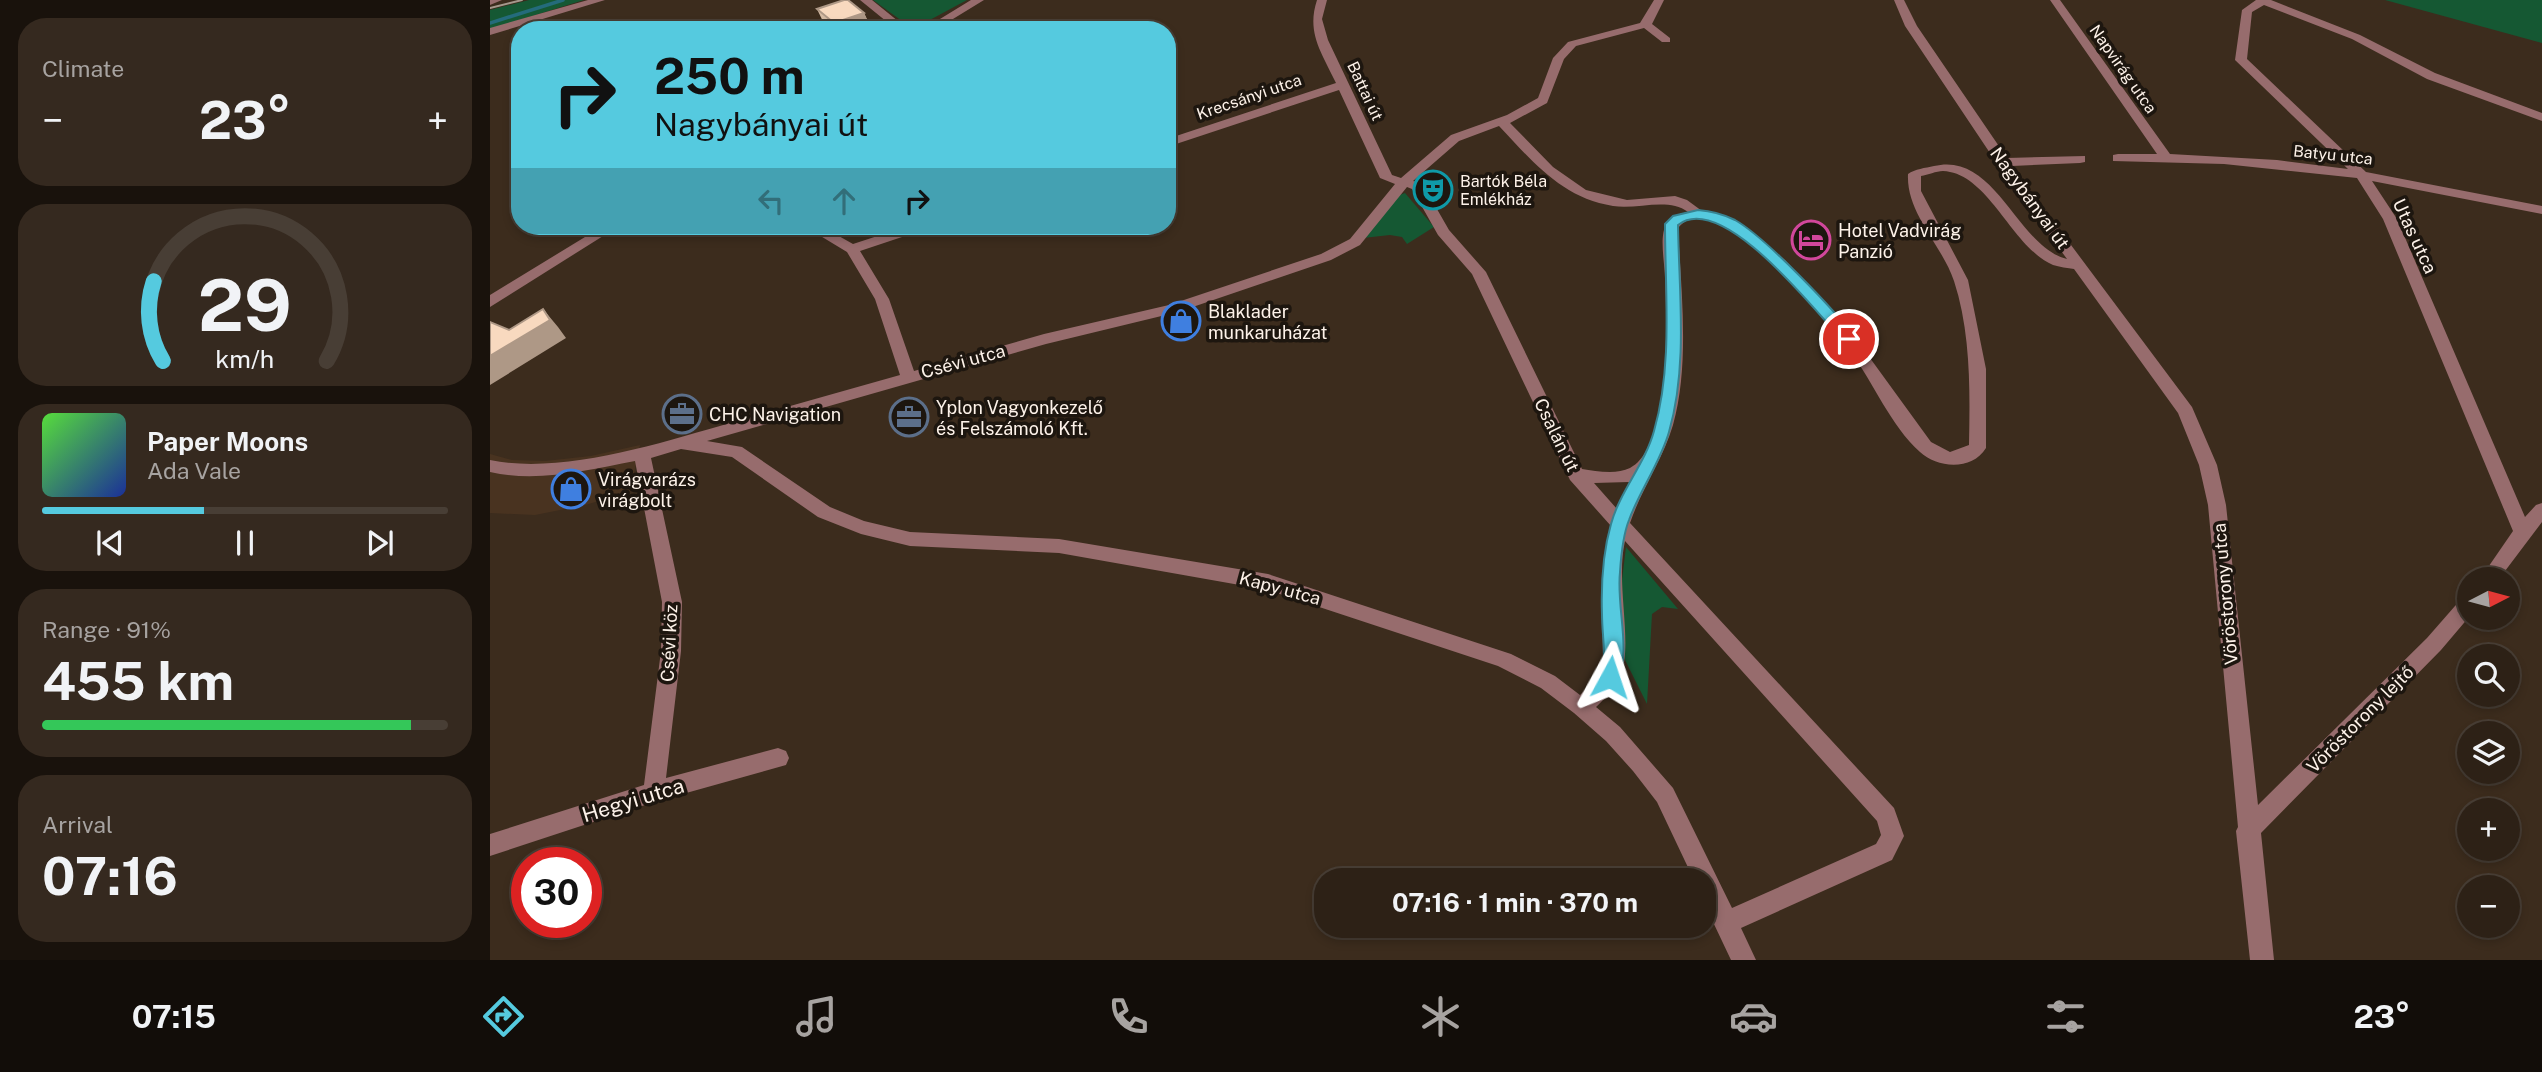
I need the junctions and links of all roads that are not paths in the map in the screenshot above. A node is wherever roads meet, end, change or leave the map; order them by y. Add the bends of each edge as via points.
1 (497, 0) edge
2 (600, 0) edge
3 (865, 0) edge
4 (979, 0) edge
5 (1322, 0) edge
6 (1659, 0) edge
7 (1899, 0) edge
8 (2055, 0) edge
9 (2262, 1) edge
10 (490, 2) edge
11 (528, 21) edge
12 (892, 21) edge
13 (943, 21) edge
14 (1646, 23) junction
15 (511, 26) edge
16 (490, 32) edge
17 (1666, 40) dead end
18 (1342, 85) junction
19 (2542, 117) edge
20 (1501, 121) junction
21 (1176, 140) edge
22 (2165, 156) junction
23 (2118, 158) dead end
24 (2080, 159) dead end
25 (2003, 162) junction
26 (2361, 174) junction
27 (1404, 182) junction
28 (2542, 210) edge
29 (1698, 214) junction
30 (598, 235) edge
31 (827, 235) edge
32 (894, 235) edge
33 (852, 249) junction
34 (2080, 266) junction
35 (490, 302) edge
36 (908, 376) junction
37 (677, 444) junction
38 (642, 454) junction
39 (491, 467) edge
40 (1644, 468) junction
41 (1576, 475) junction
42 (2542, 510) edge
43 (1619, 522) junction
44 (2522, 533) junction
45 (2498, 567) edge
46 (2457, 617) edge
47 (1581, 707) junction
48 (778, 758) dead end
49 (654, 792) junction
50 (2247, 831) junction
51 (490, 845) edge
52 (1728, 922) junction
53 (1744, 960) edge
54 (2262, 960) edge

1 - 10 street
2 - 11 street
3 - 12 street
4 - 13 street
5 - 18 street, Battai út via 1317,26
6 - 14 street
7 - 25 street, Nagybányai út via 1911,26
8 - 22 street, Napvirág utca
9 - 19 street via 2356,37 2431,76
9 - 26 street, Utas utca via 2247,9 2241,60
14 - 17 street
14 - 20 street via 1572,44 1559,58 1543,100
15 - 16 street
18 - 21 street, Krecsányi utca
18 - 27 street, Battai út via 1387,178
20 - 27 street via 1455,138
20 - 29 street via 1548,169 1581,193 1633,204 1675,200 1688,203
22 - 23 street, Batyu utca
22 - 26 street, Batyu utca
24 - 25 street
25 - 34 street, Nagybányai út
26 - 28 street, Batyu utca
26 - 44 street, Utas utca via 2390,219
27 - 36 street, Csévi utca via 1368,230 1326,257 1173,309
27 - 41 street, Csalán út via 1417,186 1443,232 1479,272
29 - 34 street, Nagybányai út via 1731,223 1776,261 1857,349 1918,440 1932,453 1951,459 1967,457 1977,448 1978,369 1961,280 1914,191 1915,174 1945,168 1974,178 2050,259
29 - 40 street via 1671,224 1673,363 1661,435
30 - 35 street
31 - 33 street
32 - 33 street
33 - 36 street via 882,299
34 - 50 street, Vöröstorony utca via 2186,411 2208,465 2217,505
36 - 37 street, Csévi utca
37 - 38 street, Csévi utca
37 - 47 street, Kapy utca via 736,451 824,512 910,539 1059,546 1268,582 1504,660 1548,682
38 - 39 street, Csévi utca via 548,470
38 - 49 street, Csévi köz via 673,603
40 - 41 street via 1616,477
40 - 43 street
41 - 43 street, Csalán út
42 - 44 street
43 - 47 street via 1611,573 1615,659 1610,677
43 - 52 street, Csalán út via 1886,815 1893,836 1884,852
44 - 45 street
46 - 50 street, Vöröstorony lejtő
47 - 52 street, Kapy utca via 1613,734 1665,795
48 - 49 street, Hegyi utca
49 - 51 street, Hegyi utca
50 - 54 street, Vöröstorony utca
52 - 53 street, Kapy utca

